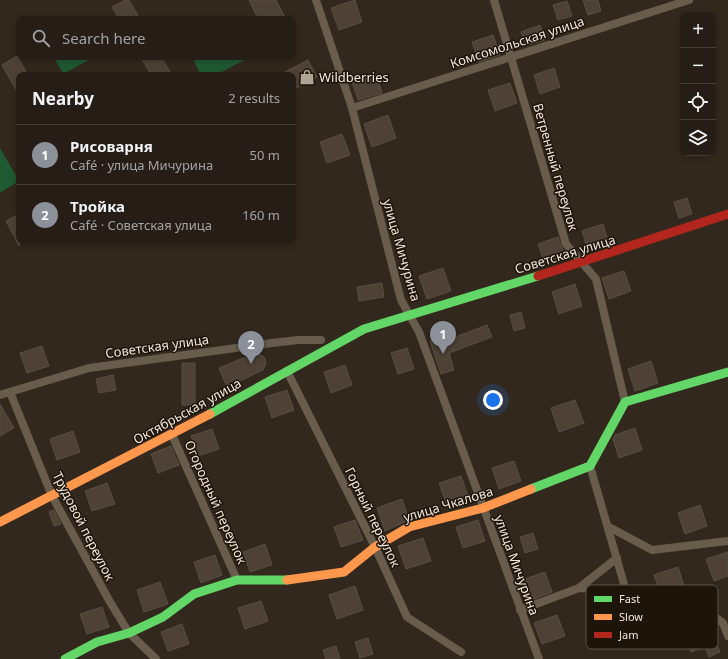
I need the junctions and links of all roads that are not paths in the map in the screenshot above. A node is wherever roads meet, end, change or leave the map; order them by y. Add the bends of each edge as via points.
1 (316, 0) edge
2 (494, 0) edge
3 (689, 0) edge
4 (511, 56) junction
5 (352, 108) junction
6 (728, 214) edge
7 (582, 263) junction
8 (409, 314) junction
9 (321, 340) dead end
10 (287, 371) junction
11 (728, 372) edge
12 (10, 392) junction
13 (0, 395) edge
14 (625, 402) junction
15 (172, 435) junction
16 (590, 466) junction
17 (52, 496) junction
18 (483, 508) junction
19 (0, 522) edge
20 (609, 527) junction
21 (728, 541) edge
22 (375, 547) junction
23 (617, 558) junction
24 (237, 580) junction
25 (624, 585) edge
26 (579, 588) junction
27 (586, 588) edge
28 (520, 610) junction
29 (718, 620) edge
30 (129, 633) junction
31 (728, 636) edge
32 (460, 652) dead end
33 (65, 659) edge
34 (156, 659) edge
35 (539, 659) edge

1 - 5 street, улица Мичурина
2 - 4 street, Ветренный переулок
3 - 4 street, Комсомольская улица
4 - 5 street, Комсомольская улица
4 - 7 street, Ветренный переулок via 566,244
5 - 8 street, улица Мичурина via 401,300
6 - 7 main road, Советская улица
7 - 8 main road, Советская улица
7 - 14 street, Ветренный переулок via 596,279
8 - 10 main road, Октябрьская улица via 364,329
8 - 18 street, улица Мичурина via 419,332
9 - 12 street, Советская улица via 285,341 89,368
10 - 15 main road, Октябрьская улица
10 - 22 street, Горный переулок
11 - 14 main road
12 - 13 street, Советская улица
12 - 17 street, Трудовой переулок
14 - 16 main road
15 - 17 main road, Октябрьская улица
15 - 24 street, Огородный переулок
16 - 18 main road, улица Чкалова
16 - 20 street
17 - 19 main road, Октябрьская улица
17 - 30 street, Трудовой переулок
18 - 22 main road, улица Чкалова via 409,527
18 - 28 street, улица Мичурина
20 - 21 street via 652,550
20 - 23 street
22 - 24 main road, улица Чкалова via 344,572 288,580
22 - 32 street, Горный переулок via 407,617
23 - 25 street
23 - 26 street
24 - 30 main road, улица Чкалова via 194,594 163,617
26 - 27 street
26 - 28 street
28 - 35 street, улица Мичурина
29 - 31 street via 723,624
30 - 33 main road, улица Чкалова via 97,642
30 - 34 street, Трудовой переулок

